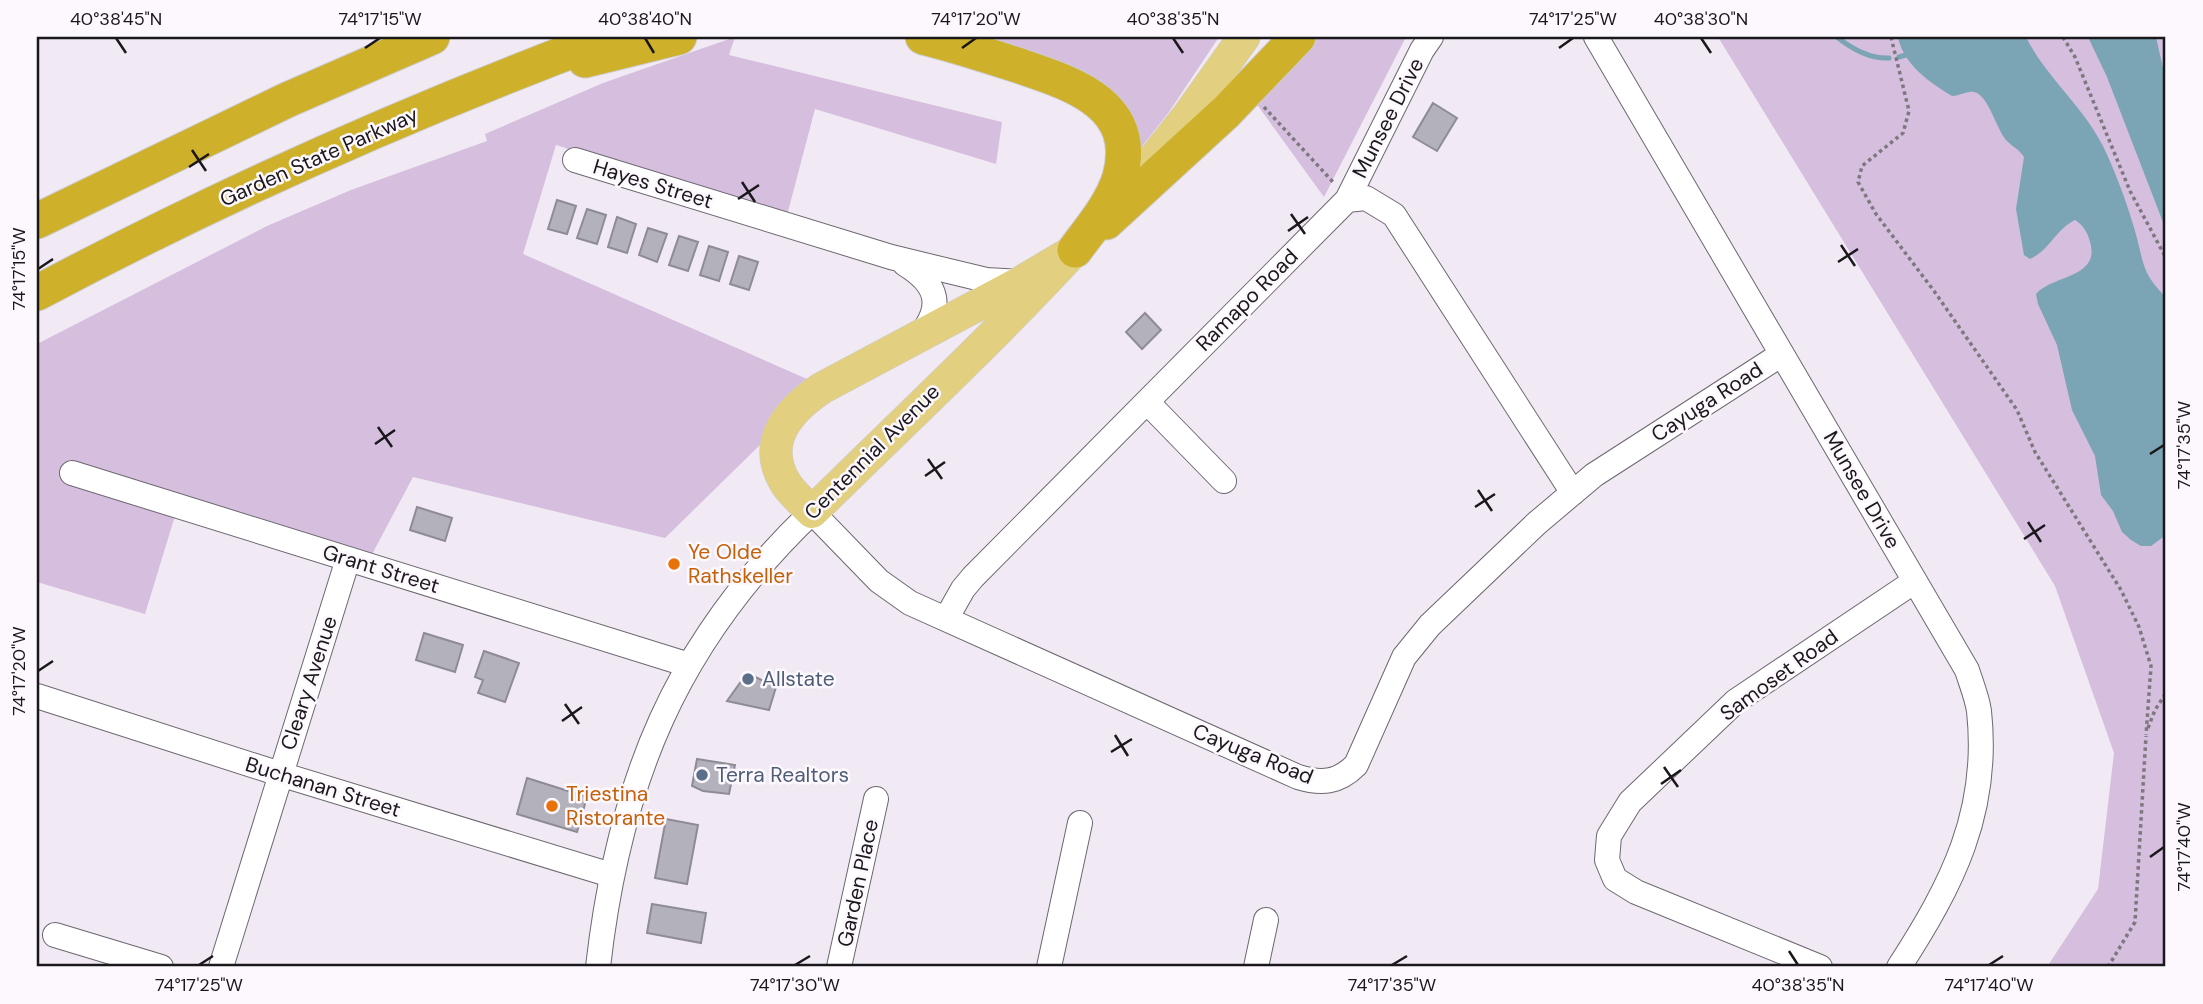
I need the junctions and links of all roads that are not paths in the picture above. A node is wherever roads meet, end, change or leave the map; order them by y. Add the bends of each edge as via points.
1 (432, 37) edge
2 (608, 37) edge
3 (679, 37) edge
4 (923, 37) edge
5 (1244, 37) edge
6 (1298, 37) edge
7 (1431, 37) edge
8 (1596, 37) edge
9 (418, 113) junction
10 (575, 160) dead end
11 (1347, 200) junction
12 (37, 221) edge
13 (1075, 250) junction
14 (891, 257) junction
15 (1021, 282) junction
16 (37, 293) edge
17 (918, 338) junction
18 (1782, 354) junction
19 (1147, 402) junction
20 (72, 473) dead end
21 (1224, 481) dead end
22 (1573, 493) junction
23 (812, 512) junction
24 (348, 559) junction
25 (1915, 581) junction
26 (946, 619) junction
27 (689, 666) junction
28 (37, 695) edge
29 (280, 774) junction
30 (876, 799) dead end
31 (1080, 822) dead end
32 (611, 875) junction
33 (1266, 920) dead end
34 (55, 935) dead end
35 (161, 967) edge
36 (220, 967) edge
37 (598, 967) edge
38 (839, 967) edge
39 (1049, 967) edge
40 (1256, 967) edge
41 (1820, 967) edge
42 (1899, 967) edge

1 - 12 highway via 287,100
2 - 9 highway, Garden State Parkway
3 - 9 highway via 553,69
4 - 13 highway via 1066,82 1107,109 1121,141 1122,166 1104,210
5 - 13 main road, Centennial Avenue via 1187,117
6 - 13 highway via 1226,112
7 - 11 street, Munsee Drive
8 - 18 street, Munsee Drive
9 - 16 highway, Garden State Parkway via 166,227
10 - 14 street, Hayes Street
11 - 19 street, Ramapo Road
11 - 22 street via 1366,198 1394,215
13 - 15 main road
13 - 23 main road, Centennial Avenue
14 - 15 street, Hayes Street via 986,280
14 - 17 street, Hayes Street via 923,277 934,294 934,312
15 - 17 main road
17 - 23 main road via 822,388 786,419 778,444 779,464 786,484
18 - 22 street, Cayuga Road
18 - 25 street, Munsee Drive
19 - 21 street
19 - 26 street, Ramapo Road via 973,577
20 - 24 street, Grant Street
22 - 26 street, Cayuga Road via 1430,625 1404,657 1356,765 1331,782 1298,777
23 - 26 street, Cayuga Road via 889,590
23 - 27 street, Centennial Avenue via 753,573
24 - 27 street, Grant Street
24 - 29 street, Cleary Avenue
25 - 41 street, Samoset Road via 1736,701 1630,802 1609,836 1607,860 1615,879 1623,884
25 - 42 street, Munsee Drive via 1967,670 1979,709 1980,760 1974,816 1954,874
27 - 32 street, Centennial Avenue via 642,764
28 - 29 street, Buchanan Street
29 - 32 street, Buchanan Street
29 - 36 street, Cleary Avenue
30 - 38 street, Garden Place
31 - 39 street
32 - 37 street, Centennial Avenue
33 - 40 street
34 - 35 street

